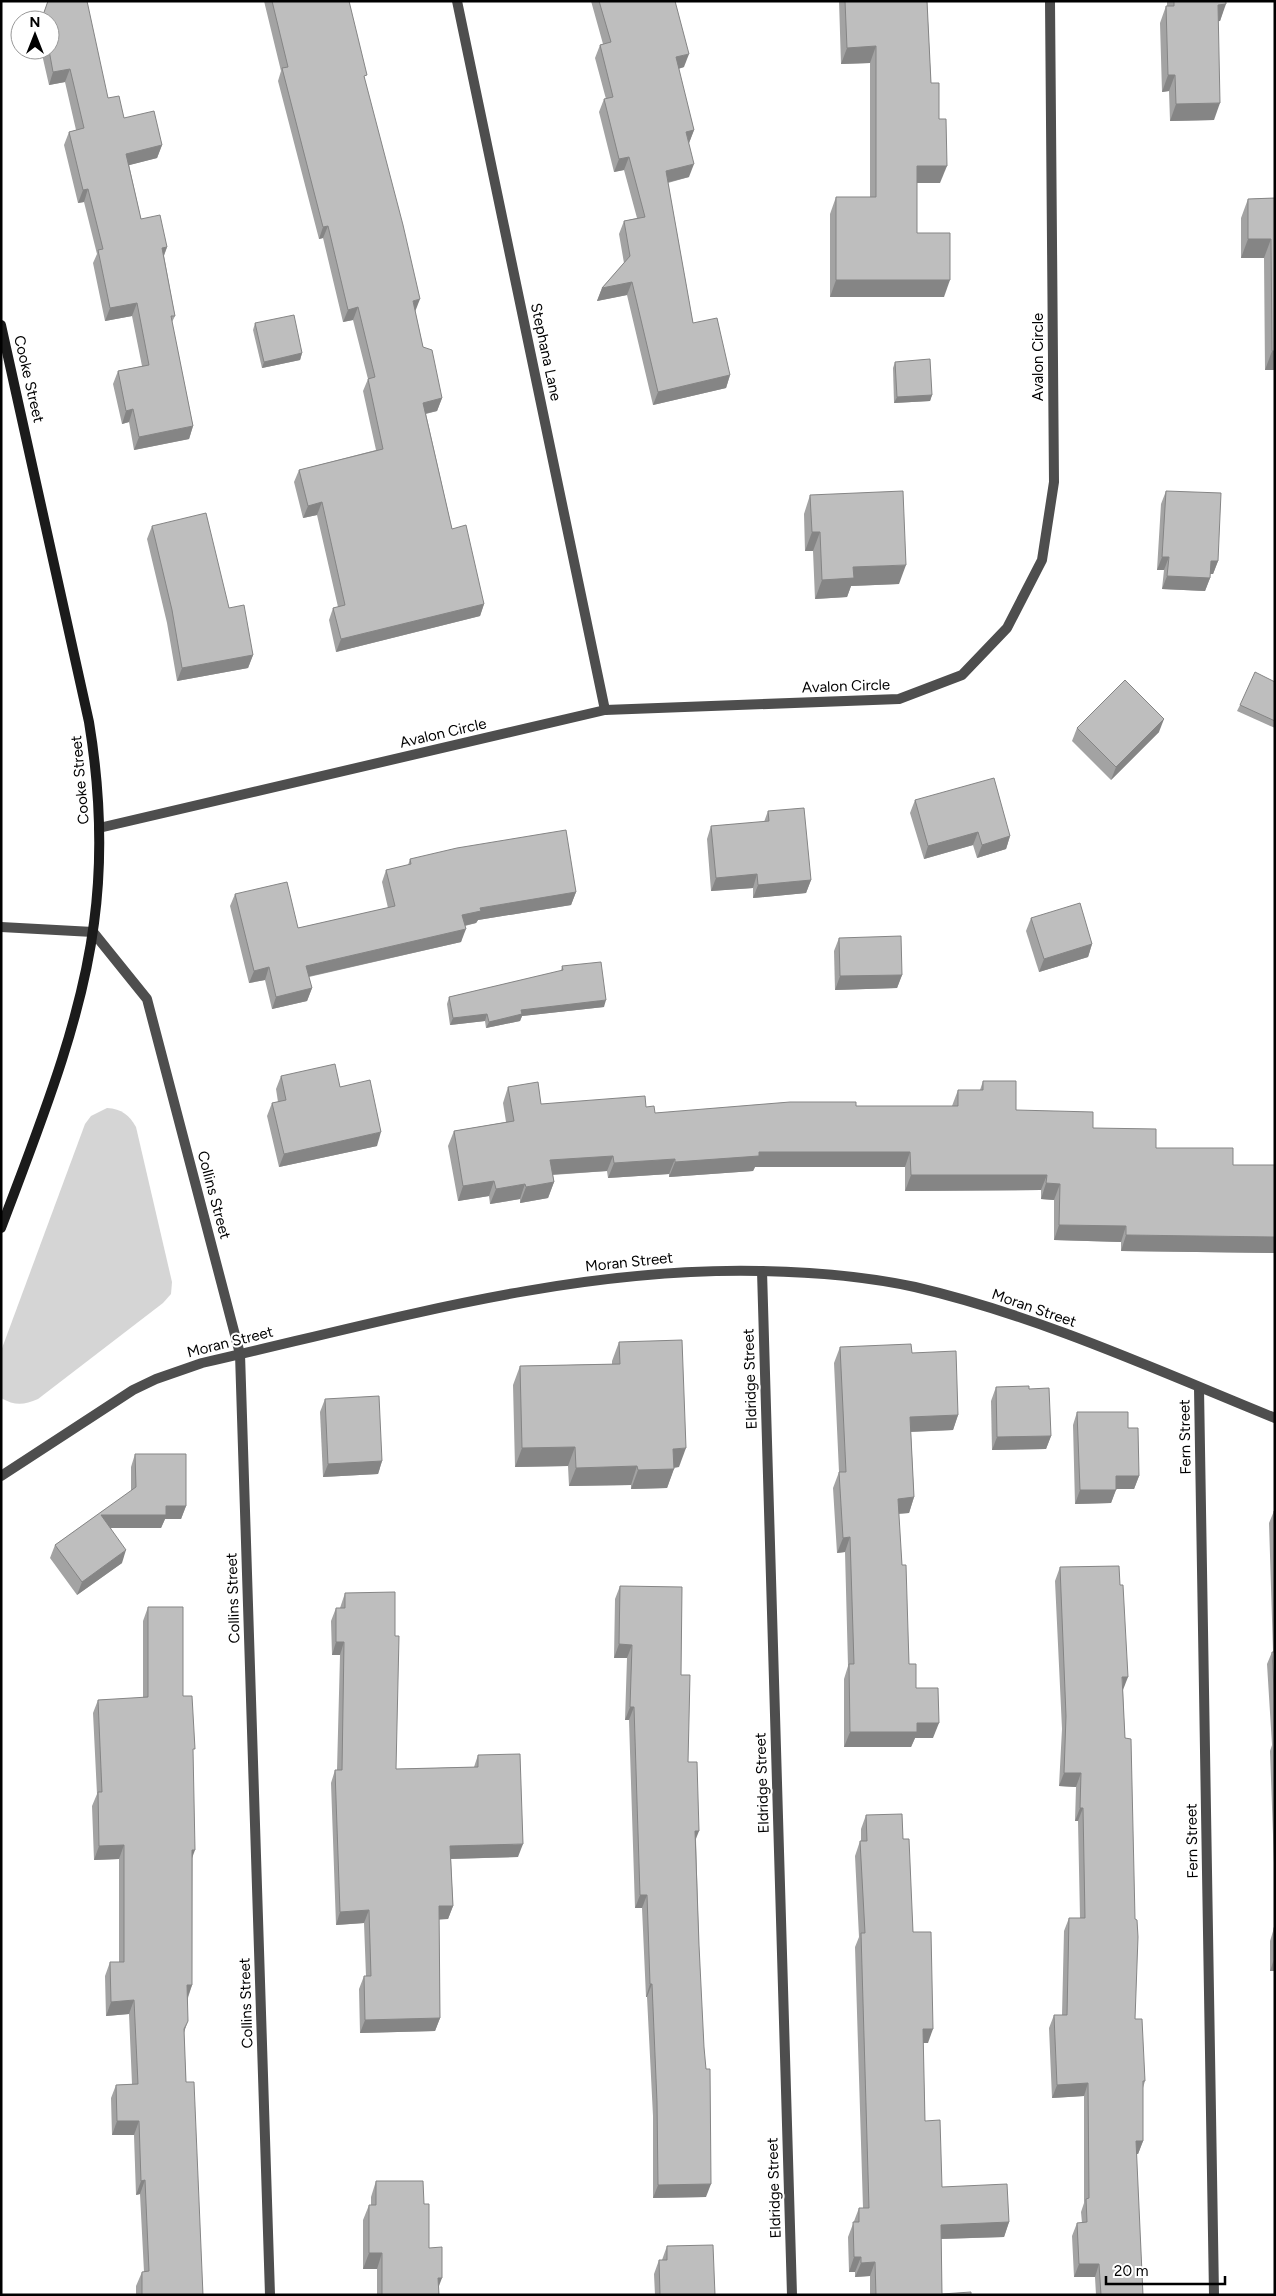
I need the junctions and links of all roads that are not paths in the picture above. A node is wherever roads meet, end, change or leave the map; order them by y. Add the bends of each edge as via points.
1 (457, 1) edge
2 (1050, 1) edge
3 (1, 325) edge
4 (605, 710) junction
5 (99, 828) junction
6 (1, 927) edge
7 (93, 932) junction
8 (1, 1228) edge
9 (762, 1271) junction
10 (240, 1354) junction
11 (1199, 1388) junction
12 (1275, 1418) edge
13 (1, 1476) edge
14 (270, 2295) edge
15 (792, 2295) edge
16 (1214, 2295) edge

1 - 4 street, Stephana Lane
2 - 4 street, Avalon Circle via 1054,482 1042,560 1007,628 962,675 899,699
3 - 5 main road, Cooke Street via 86,705 95,759
4 - 5 street, Avalon Circle
5 - 7 main road, Cooke Street
6 - 7 street
7 - 8 main road, Cooke Street via 71,1027
7 - 10 street, Collins Street via 147,999
9 - 10 street, Moran Street via 646,1274 535,1288
9 - 11 street, Moran Street via 865,1279 968,1301 1092,1344
9 - 15 street, Eldridge Street
10 - 13 street, Moran Street via 178,1371 132,1390
10 - 14 street, Collins Street
11 - 12 street, Moran Street
11 - 16 street, Fern Street

